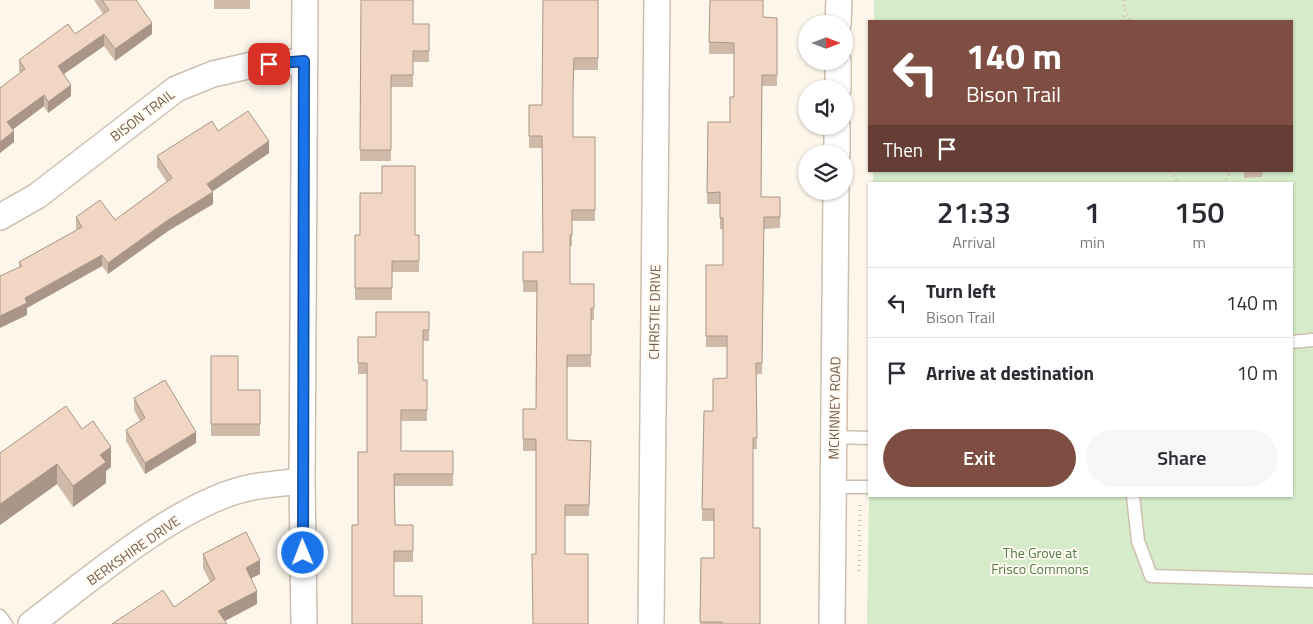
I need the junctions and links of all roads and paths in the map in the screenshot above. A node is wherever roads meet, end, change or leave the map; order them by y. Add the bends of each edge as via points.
1 (305, 0) edge
2 (657, 0) edge
3 (839, 0) edge
4 (1124, 0) edge
5 (1126, 12) junction
6 (838, 15) edge
7 (1122, 20) edge
8 (1130, 20) edge
9 (304, 61) junction
10 (836, 200) edge
11 (0, 217) edge
12 (1313, 340) edge
13 (1293, 342) edge
14 (834, 437) junction
15 (868, 438) edge
16 (302, 481) junction
17 (834, 487) junction
18 (865, 487) edge
19 (1133, 497) edge
20 (858, 575) dead end
21 (1313, 581) edge
22 (0, 616) edge
23 (6, 624) edge
24 (31, 624) edge
25 (304, 624) edge
26 (651, 624) edge
27 (832, 624) edge

1 - 9 street
2 - 26 street, CHRISTIE DRIVE
3 - 6 street
4 - 5 path
5 - 7 path
5 - 8 path
9 - 11 street, BISON TRAIL via 252,65 213,74 176,89 38,196
9 - 16 street
10 - 14 street, MCKINNEY ROAD
12 - 13 lane
14 - 15 lane
14 - 17 street, MCKINNEY ROAD
16 - 24 street, BERKSHIRE DRIVE via 251,487 203,504 155,532
16 - 25 street
17 - 18 lane
17 - 27 street, MCKINNEY ROAD
18 - 20 path
19 - 21 lane via 1138,541 1151,576
22 - 23 lane

